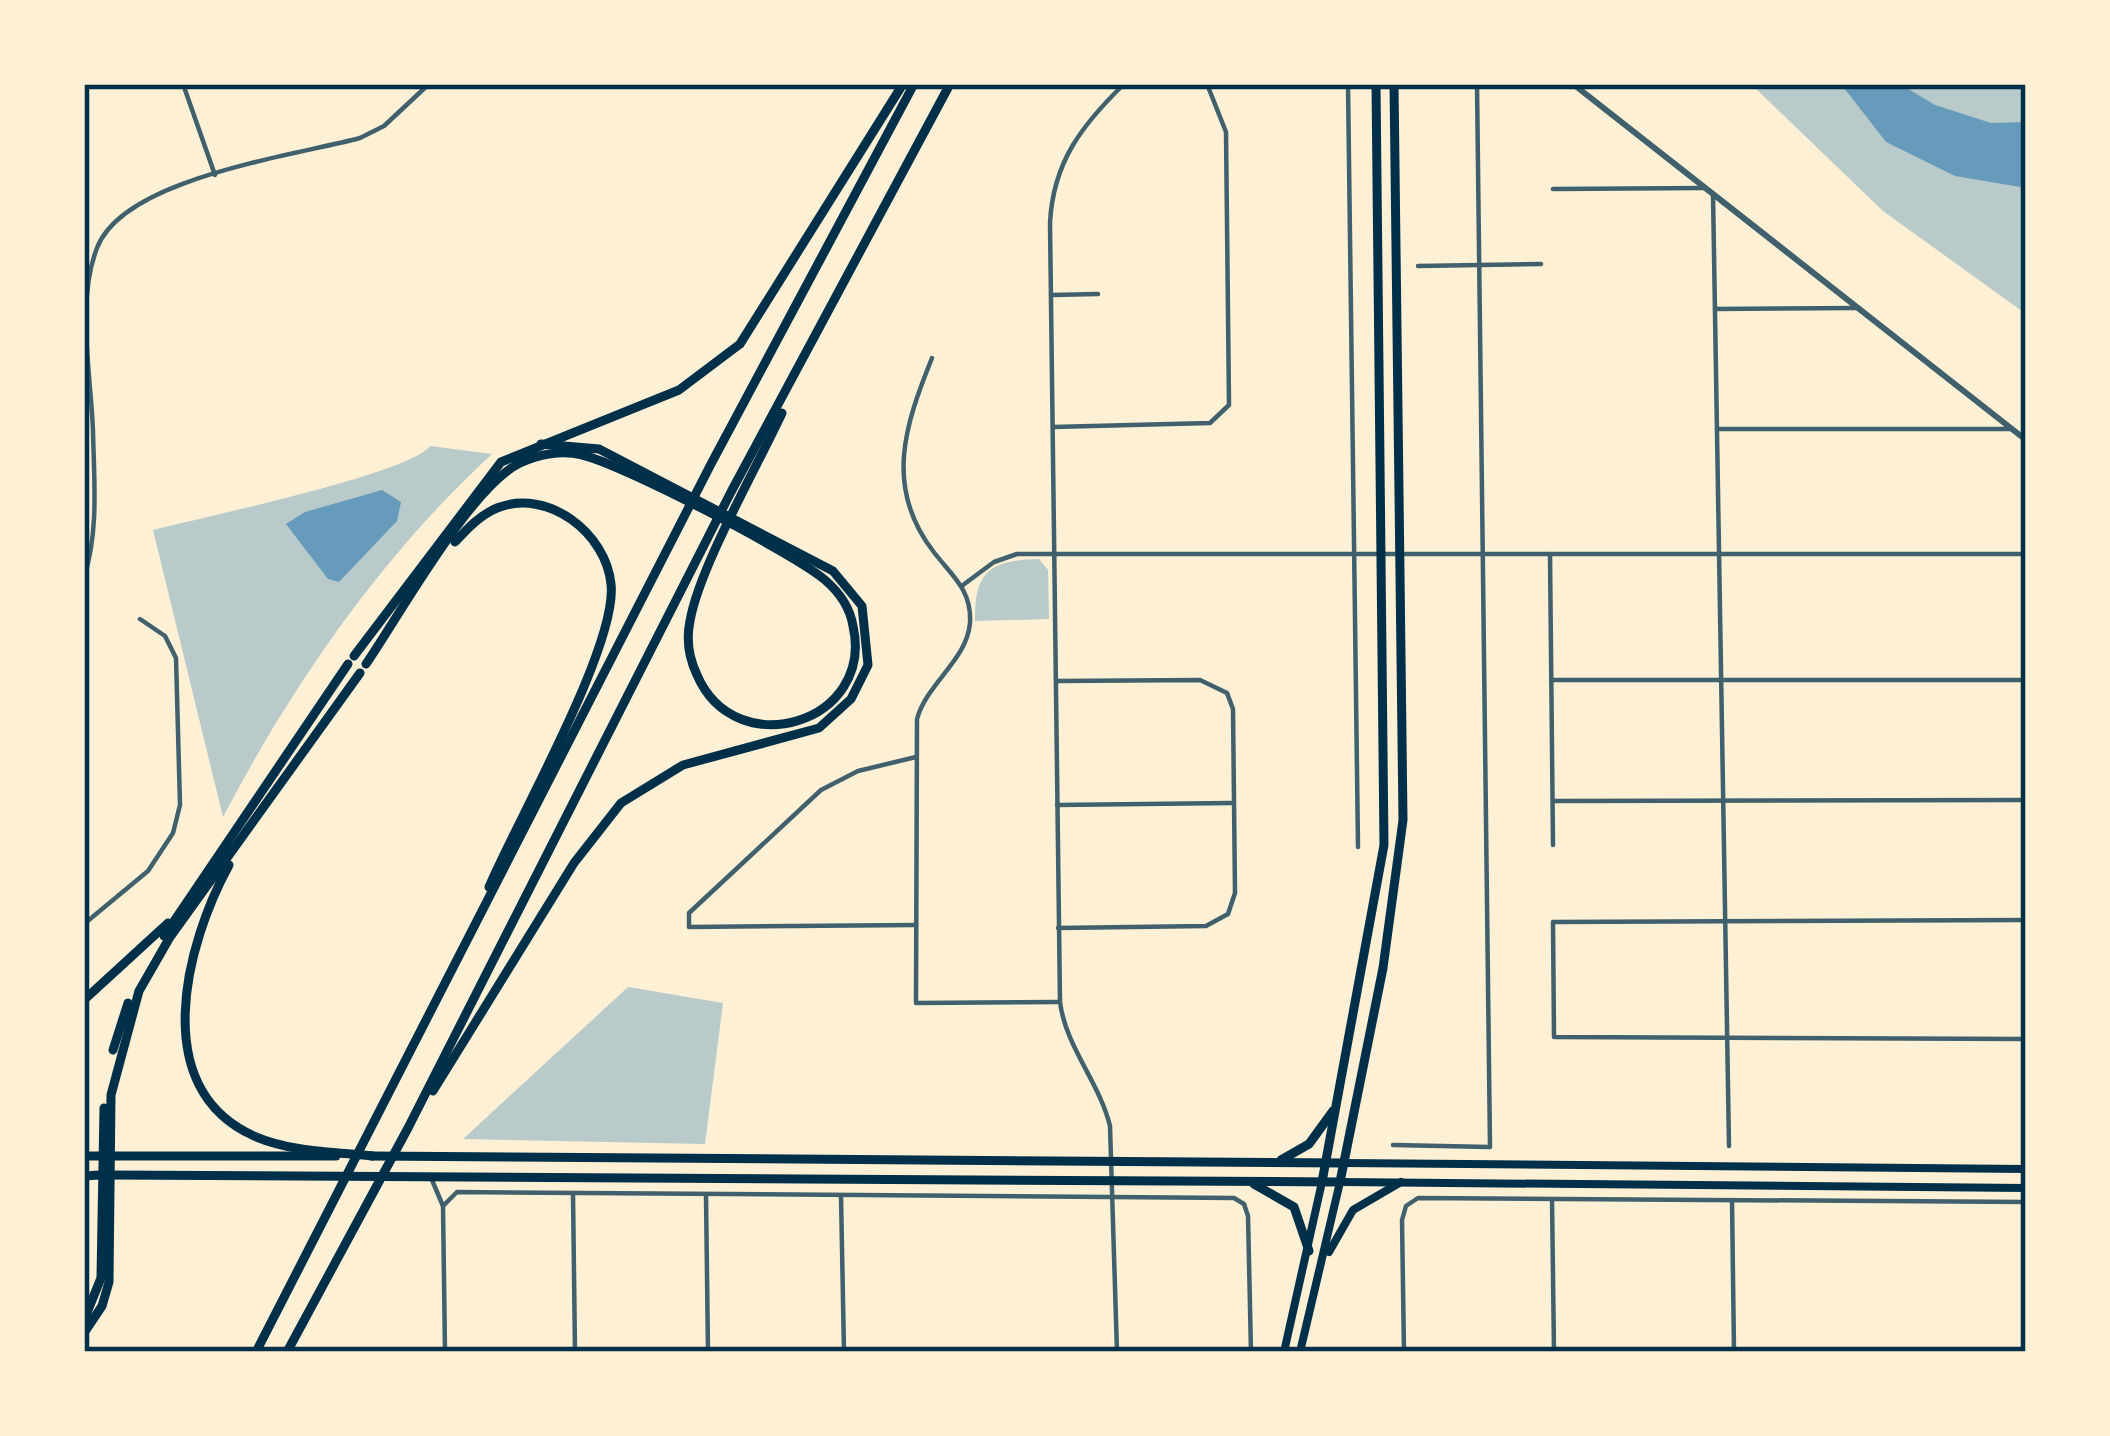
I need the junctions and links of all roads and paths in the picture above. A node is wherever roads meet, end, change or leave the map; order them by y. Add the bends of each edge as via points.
1 (183, 84) edge
2 (429, 84) edge
3 (903, 84) edge
4 (914, 84) edge
5 (950, 84) edge
6 (1124, 84) edge
7 (1207, 84) edge
8 (1348, 84) edge
9 (1376, 84) edge
10 (1394, 84) edge
11 (1478, 84) edge
12 (1574, 84) edge
13 (215, 176) junction
14 (1553, 188) dead end
15 (1709, 191) junction
16 (1541, 264) dead end
17 (1480, 265) junction
18 (1418, 266) dead end
19 (1097, 294) dead end
20 (1051, 295) junction
21 (1715, 308) junction
22 (1859, 308) junction
23 (932, 358) dead end
24 (804, 364) junction
25 (1053, 427) junction
26 (1717, 429) junction
27 (2012, 429) junction
28 (2026, 440) edge
29 (541, 444) junction
30 (663, 487) junction
31 (766, 539) junction
32 (1054, 554) junction
33 (1355, 554) junction
34 (1384, 554) junction
35 (1402, 554) junction
36 (1483, 554) junction
37 (1550, 554) junction
38 (1720, 554) junction
39 (2026, 554) edge
40 (434, 563) junction
41 (84, 578) edge
42 (963, 585) junction
43 (140, 619) dead end
44 (1551, 680) junction
45 (1722, 680) junction
46 (2026, 680) edge
47 (1056, 681) junction
48 (916, 757) junction
49 (1724, 800) junction
50 (2026, 800) edge
51 (1553, 801) junction
52 (1234, 803) junction
53 (1057, 805) junction
54 (251, 828) junction
55 (1553, 845) dead end
56 (1358, 847) dead end
57 (172, 919) junction
58 (1726, 920) junction
59 (2026, 920) edge
60 (84, 924) edge
61 (916, 925) junction
62 (1058, 928) junction
63 (458, 961) junction
64 (84, 1000) edge
65 (1060, 1001) junction
66 (1728, 1039) junction
67 (2026, 1039) edge
68 (1338, 1101) junction
69 (106, 1120) junction
70 (408, 1128) junction
71 (1393, 1145) dead end
72 (1730, 1146) dead end
73 (84, 1156) edge
74 (373, 1156) junction
75 (1112, 1163) junction
76 (1326, 1163) junction
77 (1343, 1163) junction
78 (1263, 1164) junction
79 (2026, 1169) edge
80 (84, 1175) edge
81 (429, 1175) junction
82 (1113, 1180) junction
83 (1250, 1181) junction
84 (1322, 1182) junction
85 (1340, 1182) junction
86 (1401, 1182) junction
87 (2026, 1188) edge
88 (573, 1192) junction
89 (706, 1193) junction
90 (842, 1195) junction
91 (1113, 1196) junction
92 (106, 1198) junction
93 (1552, 1199) junction
94 (1732, 1200) junction
95 (2026, 1202) edge
96 (443, 1206) junction
97 (1309, 1251) junction
98 (1322, 1270) junction
99 (84, 1321) edge
100 (84, 1334) edge
101 (256, 1352) edge
102 (287, 1352) edge
103 (445, 1352) edge
104 (575, 1352) edge
105 (708, 1352) edge
106 (844, 1352) edge
107 (1117, 1352) edge
108 (1251, 1352) edge
109 (1284, 1352) edge
110 (1300, 1352) edge
111 (1404, 1352) edge
112 (1555, 1352) edge
113 (1734, 1352) edge

1 - 13 street
2 - 13 street via 361,138
3 - 29 highway via 728,357 679,390
4 - 63 highway
5 - 24 highway
6 - 20 street via 1087,122 1060,168 1051,207
7 - 25 street via 1226,132 1228,405 1210,423
8 - 33 street
9 - 34 highway
10 - 35 highway
11 - 17 street
12 - 15 street
13 - 41 street via 137,202 97,246 88,293 95,511
14 - 15 street
15 - 21 street
15 - 22 street
16 - 17 street
17 - 18 street
17 - 36 street
19 - 20 street
20 - 25 street
21 - 22 street
21 - 26 street
22 - 27 street
23 - 42 street via 904,434 902,478 918,529
24 - 31 highway via 688,634 695,671 714,701 744,722 777,727 831,705 856,647 850,615 829,583
24 - 70 highway via 730,492
25 - 32 street
26 - 27 street
26 - 38 street
27 - 28 street
29 - 30 highway via 599,449
29 - 57 highway via 488,474
30 - 31 highway
30 - 40 highway via 583,455 532,458 489,487
31 - 70 highway via 833,571 854,592 869,644 861,683 819,728 683,765 621,803 574,863
32 - 33 street
32 - 42 street via 1004,556
32 - 47 street
33 - 34 street
33 - 56 street
34 - 35 street
34 - 68 highway via 1384,845
35 - 36 street
35 - 77 highway via 1402,844
36 - 37 street
36 - 71 street via 1490,1147
37 - 38 street
37 - 44 street
38 - 39 street
38 - 45 street
40 - 54 highway
40 - 63 highway via 485,514 524,503 585,529 612,589 606,631
42 - 48 street via 967,639 921,704
43 - 60 street via 165,636 176,658 177,820 148,871
44 - 45 street
44 - 51 street
45 - 46 street
45 - 49 street
47 - 52 street via 1200,680 1221,687 1233,709
47 - 53 street
48 - 61 street
48 - 61 street via 821,790 689,913 689,927
49 - 50 street
49 - 51 street
49 - 58 street
51 - 55 street
52 - 53 street
52 - 62 street via 1235,899 1222,920
53 - 62 street
54 - 69 highway via 139,991
54 - 74 highway via 199,937 184,1023 194,1071 218,1111 252,1135
57 - 64 highway
57 - 69 highway via 120,1021
58 - 59 street
58 - 66 street
58 - 66 street via 1553,922 1554,1037
61 - 65 street via 916,1004
62 - 65 street
63 - 101 highway
65 - 75 street via 1072,1048 1105,1108
66 - 67 street
66 - 72 street
68 - 76 highway
68 - 78 highway via 1310,1144
69 - 92 highway
70 - 102 highway
73 - 74 highway
74 - 75 highway
75 - 78 highway
75 - 82 street
76 - 77 highway
76 - 78 highway
76 - 84 highway
77 - 79 main road
77 - 85 highway
80 - 81 highway
81 - 82 highway
81 - 96 street
82 - 83 highway
82 - 91 street
83 - 84 highway
83 - 97 highway via 1294,1208
84 - 85 highway
84 - 97 main road
85 - 86 main road
85 - 98 main road
86 - 87 main road
86 - 98 main road via 1353,1210
88 - 89 street
88 - 96 street via 458,1192
88 - 104 street
89 - 90 street
89 - 105 street
90 - 91 street
90 - 106 street
91 - 107 street
91 - 108 street via 1234,1198 1248,1216
92 - 99 highway via 101,1278
92 - 100 highway via 108,1288
93 - 94 street
93 - 111 street via 1418,1198 1406,1206
93 - 112 street
94 - 95 street
94 - 113 street
96 - 103 street
97 - 109 main road
98 - 110 main road

